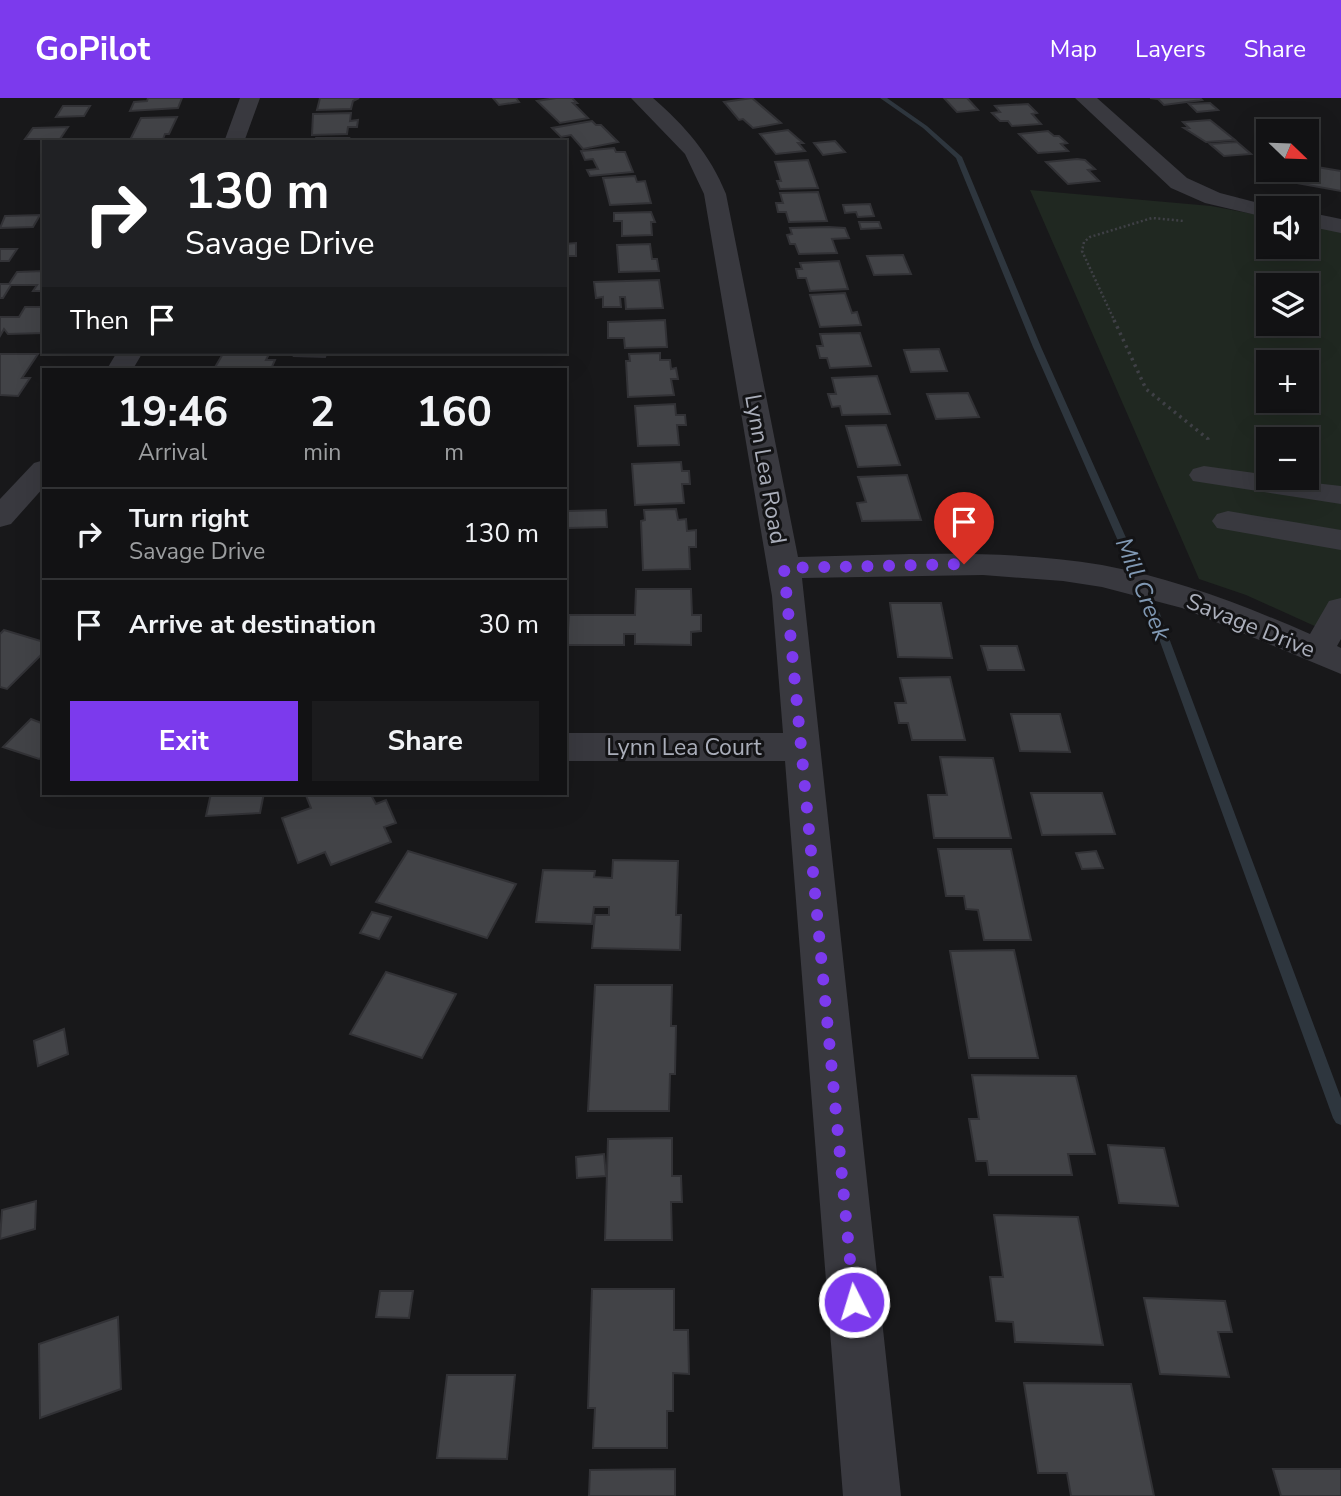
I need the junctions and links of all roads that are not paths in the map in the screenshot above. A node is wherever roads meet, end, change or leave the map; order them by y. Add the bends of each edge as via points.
1 (250, 98) edge
2 (641, 98) edge
3 (1084, 98) edge
4 (235, 140) edge
5 (1256, 208) edge
6 (1319, 221) edge
7 (1341, 226) edge
8 (42, 471) edge
9 (1209, 476) road end
10 (1341, 495) edge
11 (0, 517) edge
12 (1228, 521) dead end
13 (1341, 540) edge
14 (784, 568) junction
15 (1341, 608) edge
16 (1329, 656) edge
17 (567, 747) edge
18 (803, 747) junction
19 (872, 1496) edge

1 - 4 street
2 - 14 street, Lynn Lea Road via 694,148 715,194
3 - 5 street via 1179,183 1213,198
6 - 7 street
8 - 11 street
9 - 10 street
12 - 13 street
14 - 16 street, Savage Drive via 964,564 1103,576 1241,617
14 - 18 street, Lynn Lea Road
15 - 16 street
17 - 18 street, Lynn Lea Court
18 - 19 street, Lynn Lea Road

